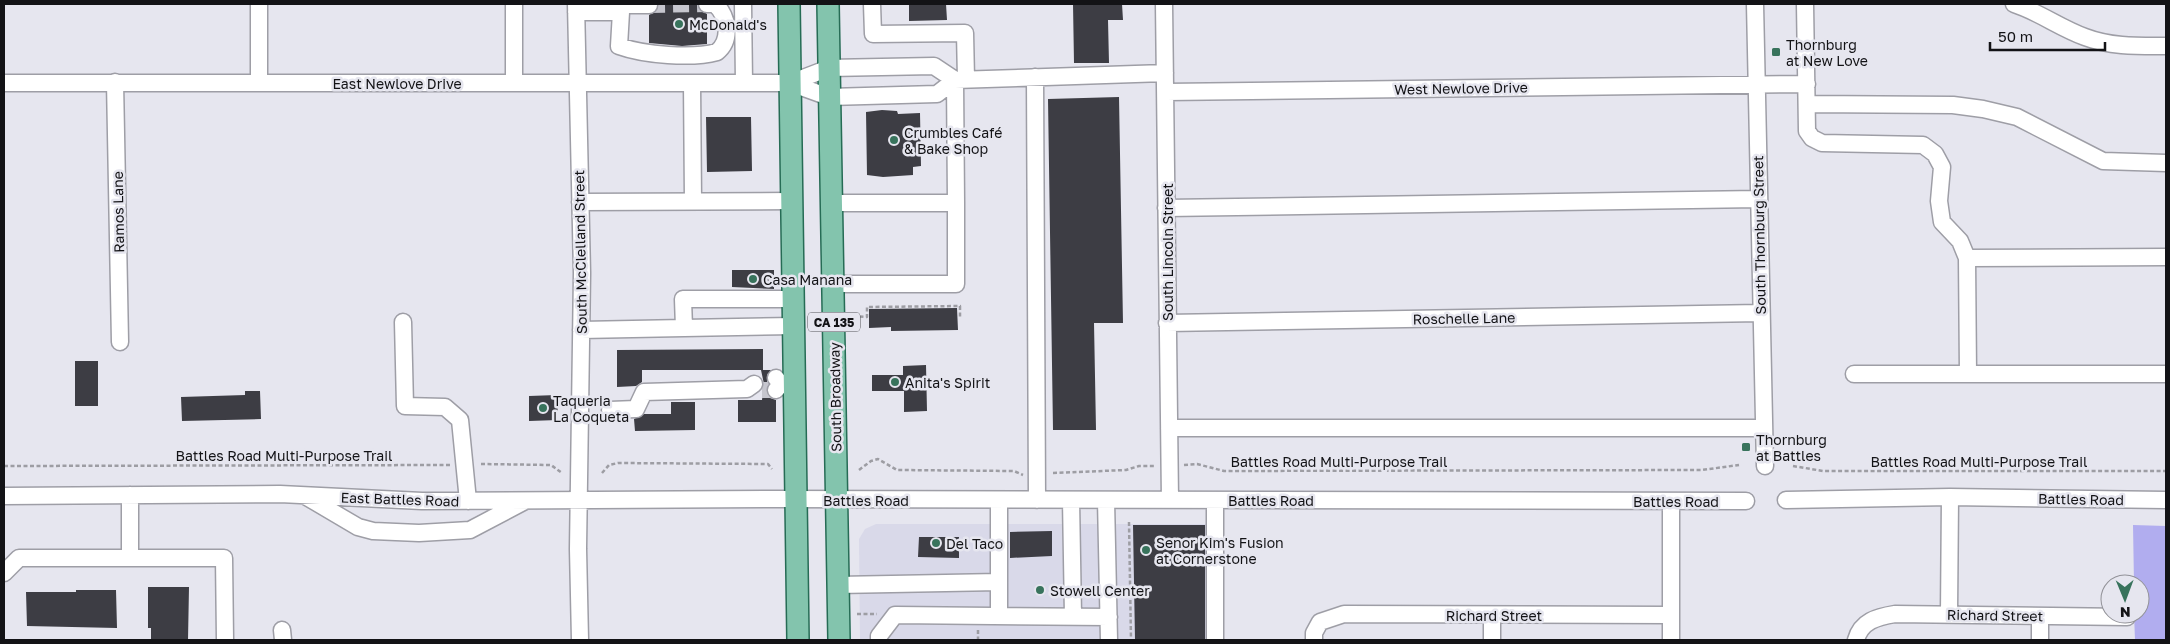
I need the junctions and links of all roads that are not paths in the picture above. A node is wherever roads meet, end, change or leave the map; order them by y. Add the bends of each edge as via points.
1 (259, 4) edge
2 (514, 4) edge
3 (707, 4) edge
4 (743, 4) edge
5 (789, 4) edge
6 (828, 4) edge
7 (872, 4) edge
8 (1164, 4) edge
9 (1755, 4) edge
10 (1805, 4) edge
11 (2014, 4) edge
12 (649, 5) dead end
13 (620, 7) edge
14 (576, 8) edge
15 (2166, 46) edge
16 (829, 68) junction
17 (1165, 72) junction
18 (1035, 77) junction
19 (960, 79) junction
20 (115, 82) junction
21 (259, 82) junction
22 (4, 83) edge
23 (514, 83) junction
24 (576, 83) junction
25 (692, 83) junction
26 (790, 83) junction
27 (744, 84) junction
28 (1756, 84) junction
29 (1807, 84) junction
30 (1166, 92) junction
31 (829, 97) junction
32 (1807, 104) junction
33 (2166, 163) edge
34 (1758, 199) junction
35 (792, 201) junction
36 (580, 202) junction
37 (693, 202) junction
38 (956, 202) junction
39 (832, 203) junction
40 (1166, 208) junction
41 (2166, 257) edge
42 (1967, 258) junction
43 (833, 284) junction
44 (793, 299) junction
45 (1760, 313) junction
46 (403, 322) dead end
47 (1167, 323) junction
48 (794, 326) junction
49 (684, 328) junction
50 (581, 330) junction
51 (120, 342) dead end
52 (1854, 374) dead end
53 (1968, 374) junction
54 (2166, 374) edge
55 (772, 384) junction
56 (610, 410) dead end
57 (1169, 428) junction
58 (1764, 428) junction
59 (1765, 466) dead end
60 (130, 495) junction
61 (304, 495) junction
62 (4, 496) edge
63 (1950, 497) junction
64 (527, 500) junction
65 (579, 500) junction
66 (796, 500) junction
67 (837, 500) junction
68 (1000, 500) junction
69 (1037, 500) junction
70 (1071, 500) junction
71 (1106, 500) junction
72 (1170, 500) junction
73 (1214, 500) junction
74 (1786, 500) dead end
75 (2166, 500) edge
76 (468, 501) junction
77 (1672, 501) junction
78 (1746, 501) dead end
79 (130, 558) junction
80 (4, 573) edge
81 (999, 582) junction
82 (838, 585) junction
83 (1949, 614) junction
84 (1492, 615) junction
85 (1670, 615) junction
86 (999, 616) junction
87 (1073, 616) junction
88 (2040, 616) junction
89 (1109, 617) junction
90 (2100, 617) edge
91 (225, 640) edge
92 (580, 640) edge
93 (798, 640) edge
94 (839, 640) edge
95 (879, 640) edge
96 (1109, 640) edge
97 (1215, 640) edge
98 (1314, 640) edge
99 (1492, 640) edge
100 (1671, 640) edge
101 (1856, 640) edge
102 (2040, 640) edge

1 - 21 street
2 - 23 street
3 - 13 street via 715,4 723,11 725,41 717,52 702,54 649,54 619,46
4 - 27 street
5 - 26 main road, CA 135
6 - 16 main road, South Broadway / CA 135
7 - 19 street via 873,34 965,33
8 - 17 street, South Lincoln Street
9 - 28 street, South Thornburg Street
10 - 29 street
11 - 15 street via 2034,10 2086,38 2121,46
12 - 13 street
13 - 14 street
14 - 24 street, South McClelland Street
16 - 19 street, East Newlove Drive via 934,66
16 - 26 street, East Newlove Drive
16 - 31 main road, South Broadway / CA 135
17 - 18 street
17 - 30 street, South Lincoln Street
18 - 19 street
18 - 69 street
19 - 31 street via 938,94
19 - 38 street
20 - 21 street, East Newlove Drive
20 - 22 street, East Newlove Drive
20 - 51 street, Ramos Lane
21 - 23 street, East Newlove Drive
23 - 24 street, East Newlove Drive
24 - 25 street, East Newlove Drive
24 - 36 street, South McClelland Street
25 - 27 street, East Newlove Drive
25 - 37 street
26 - 27 street, East Newlove Drive
26 - 31 street, East Newlove Drive
26 - 35 main road, CA 135
28 - 29 street, West Newlove Drive
28 - 30 street, West Newlove Drive
28 - 34 street, South Thornburg Street
29 - 32 street
30 - 40 street, South Lincoln Street
31 - 39 main road, South Broadway / CA 135
32 - 33 street via 1953,105 2017,117 2103,162
32 - 42 street via 1808,131 1812,138 1822,143 1923,145 1935,154 1942,167 1939,201 1942,222 1960,241
34 - 40 street
34 - 45 street, South Thornburg Street
35 - 37 street
35 - 44 main road, CA 135
36 - 37 street
36 - 50 street, South McClelland Street
38 - 39 street
38 - 43 street via 956,284
39 - 43 main road, South Broadway / CA 135
40 - 47 street, South Lincoln Street
41 - 42 street
42 - 53 street
43 - 67 main road, South Broadway / CA 135
44 - 48 main road, CA 135
44 - 49 street via 682,299
45 - 47 street, Roschelle Lane
45 - 58 street, South Thornburg Street
46 - 76 street via 404,406 445,407 460,420
47 - 57 street, South Lincoln Street
48 - 49 street
48 - 55 main road, CA 135
49 - 50 street
50 - 65 street, South McClelland Street
52 - 53 street
53 - 54 street
55 - 56 street via 747,389 644,392 636,409
55 - 66 main road, CA 135
57 - 58 street
57 - 72 street, South Lincoln Street
58 - 59 street, South Thornburg Street
60 - 61 street, East Battles Road
60 - 62 street, East Battles Road
60 - 79 street
61 - 64 street via 358,527 373,531 419,533 470,530
61 - 76 street, East Battles Road
63 - 74 street, Battles Road
63 - 75 street, Battles Road
63 - 83 street
64 - 65 street, East Battles Road
64 - 76 street, East Battles Road
65 - 66 street, East Battles Road
65 - 92 street, South McClelland Street
66 - 67 street, Battles Road
66 - 93 main road, CA 135
67 - 68 street, Battles Road
67 - 82 main road, South Broadway / CA 135
68 - 69 street, Battles Road
68 - 81 street
69 - 70 street, Battles Road
70 - 71 street, Battles Road
70 - 87 street
71 - 72 street, Battles Road
71 - 89 street
72 - 73 street, Battles Road
73 - 77 street, Battles Road
73 - 97 street
77 - 78 street, Battles Road
77 - 85 street
79 - 80 street via 19,558
79 - 91 street via 224,558
81 - 82 street
81 - 86 street
82 - 94 main road, South Broadway / CA 135
83 - 88 street, Richard Street
83 - 101 street, Richard Street via 1878,617 1865,624
84 - 85 street, Richard Street
84 - 98 street, Richard Street via 1344,614 1320,622
84 - 99 street
85 - 100 street
86 - 87 street
86 - 95 street via 895,615
87 - 89 street
88 - 90 street, Richard Street
88 - 102 street
89 - 96 street

